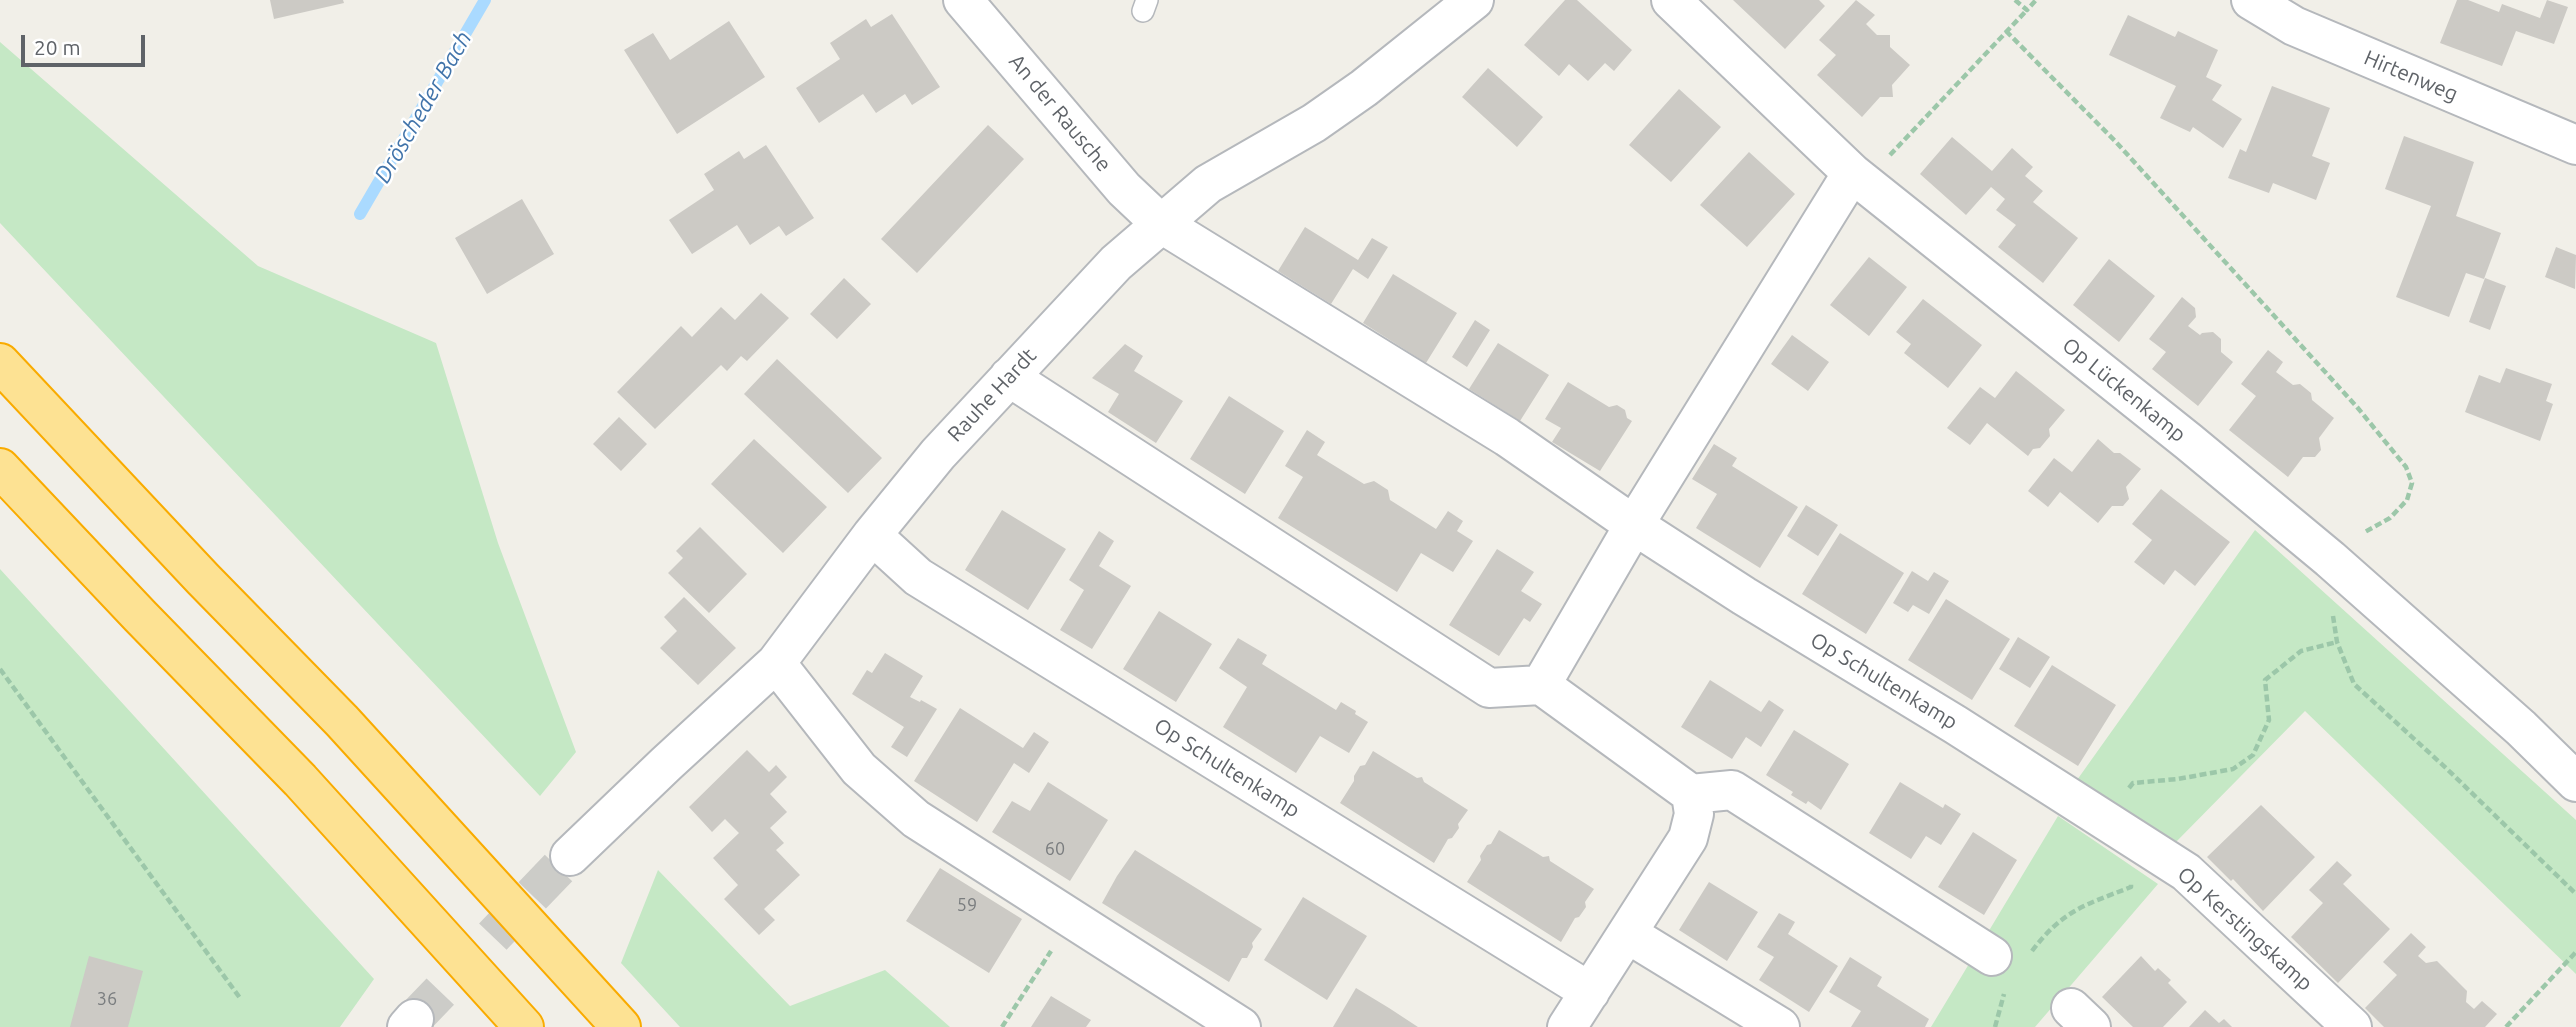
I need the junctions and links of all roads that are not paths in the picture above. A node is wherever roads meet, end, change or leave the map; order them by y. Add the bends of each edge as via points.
1 (963, 0) edge
2 (1474, 0) edge
3 (1671, 0) edge
4 (2251, 0) edge
5 (2576, 145) edge
6 (1858, 178) junction
7 (1160, 223) junction
8 (0, 363) edge
9 (1009, 377) junction
10 (0, 468) edge
11 (1634, 525) junction
12 (872, 535) junction
13 (776, 663) junction
14 (1541, 685) junction
15 (2576, 782) edge
16 (1691, 794) junction
17 (2118, 827) joint
18 (570, 856) tunnel mouth
19 (1628, 934) junction
20 (2004, 964) road end
21 (1590, 992) junction
22 (524, 1027) edge
23 (621, 1027) edge
24 (1241, 1027) edge
25 (1567, 1027) edge
26 (1780, 1027) edge
27 (2352, 1027) edge

1 - 7 street, An der Rausche via 1124,189
2 - 7 street, Rauhe Hardt via 1364,88 1314,123 1208,184
3 - 6 street, Op Lückenkamp
4 - 5 street, Hirtenweg via 2294,26
6 - 11 street
6 - 15 street, Op Lückenkamp via 2330,559 2521,727
7 - 9 street, Rauhe Hardt
7 - 11 street, Op Schultenkamp via 1507,437
8 - 23 highway via 342,721
9 - 12 street, Rauhe Hardt
9 - 14 street via 1489,688
10 - 22 highway via 300,780
11 - 14 street
11 - 17 street, Op Schultenkamp
12 - 13 street, Rauhe Hardt
12 - 21 street, Op Schultenkamp via 918,577
13 - 18 street, Rauhe Hardt
13 - 24 street via 859,769 916,820
14 - 16 street
16 - 19 street via 1695,814 1688,838
16 - 20 street via 1732,790
17 - 27 street, Op Kerstingskamp via 2186,872
19 - 21 street
19 - 26 street
21 - 25 street

